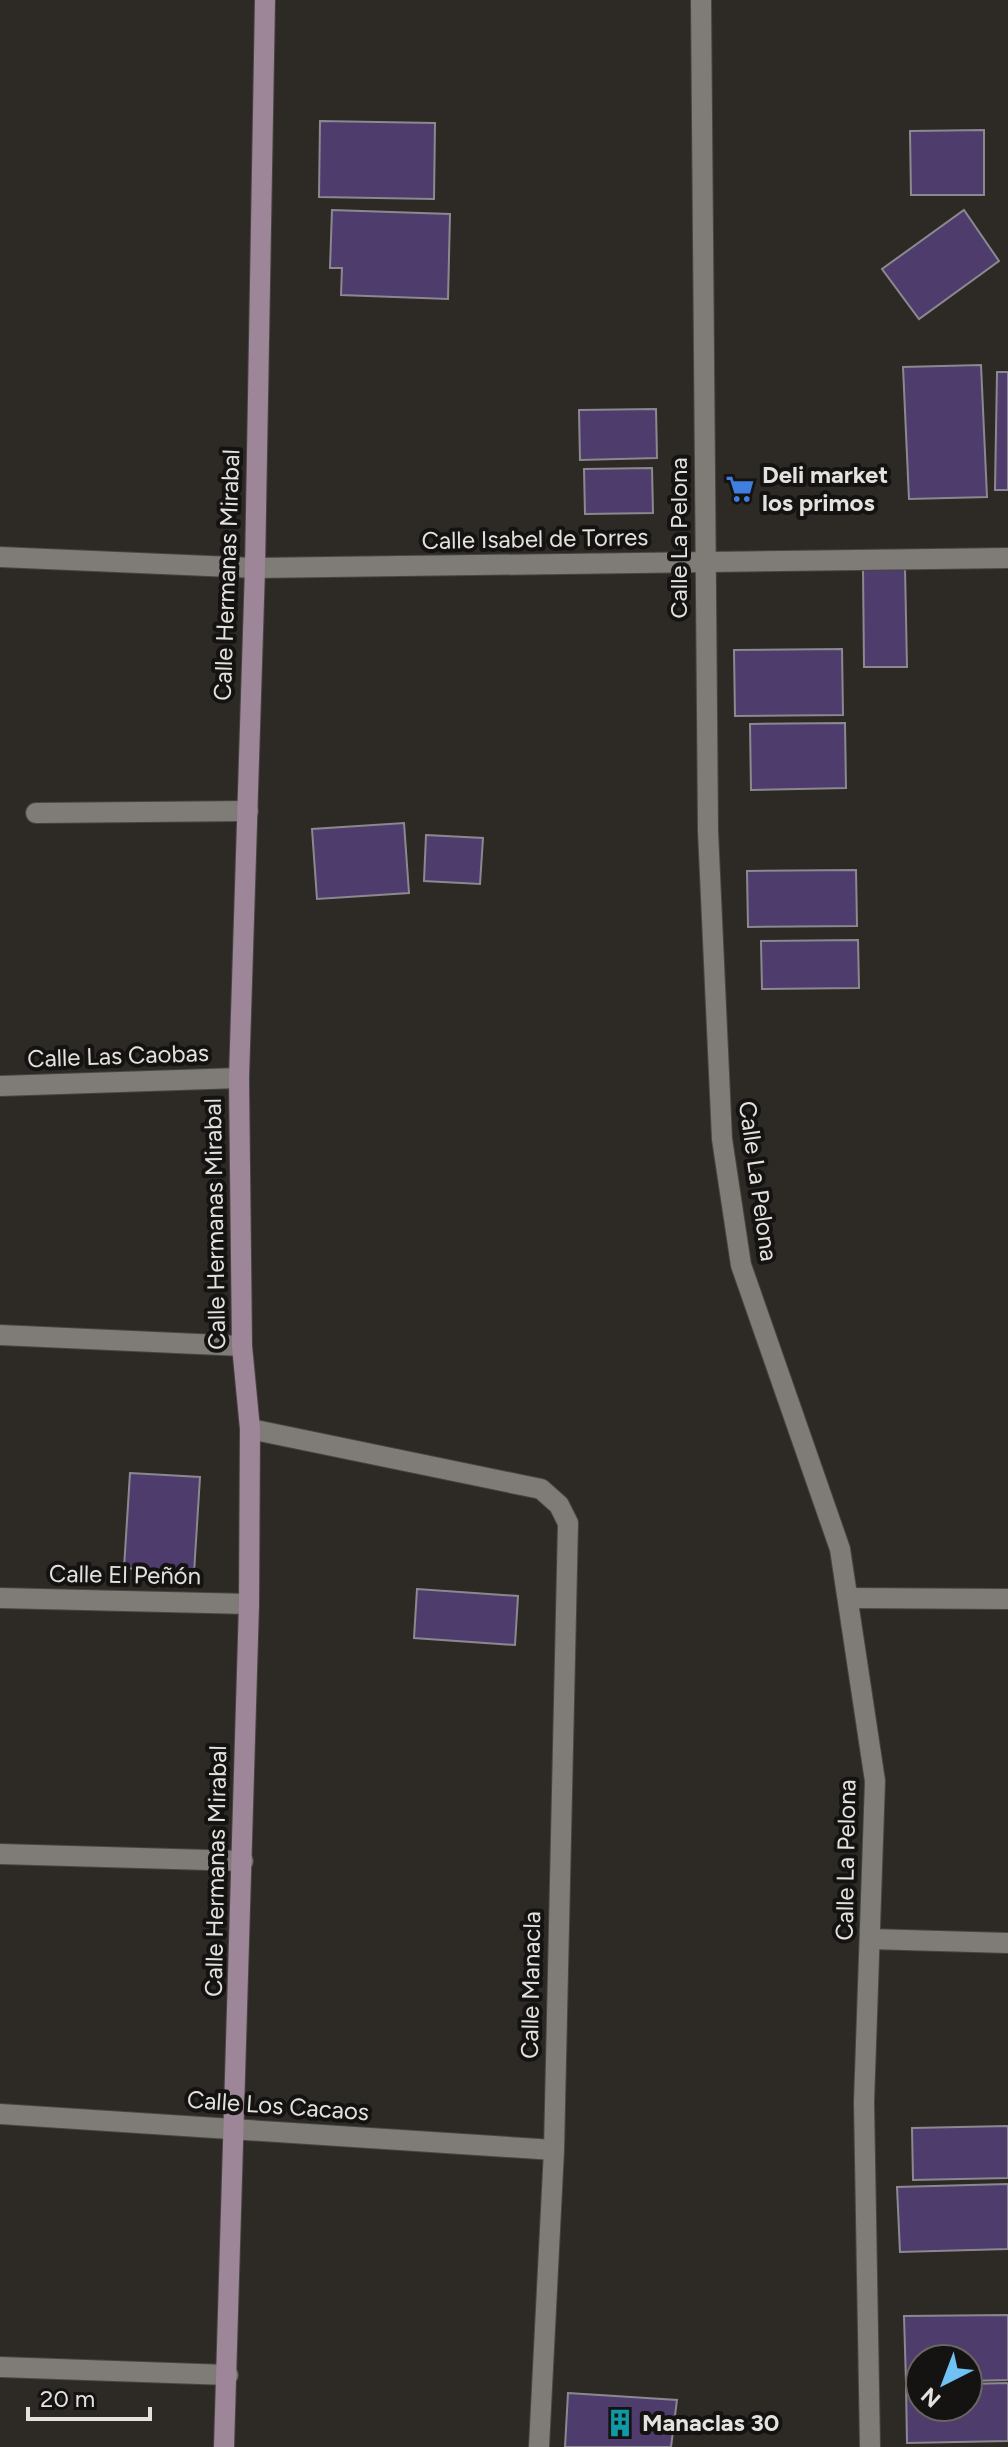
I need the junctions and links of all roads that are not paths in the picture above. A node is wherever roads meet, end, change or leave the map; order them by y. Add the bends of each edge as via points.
1 (265, 0) edge
2 (701, 0) edge
3 (0, 557) edge
4 (1008, 558) edge
5 (704, 563) junction
6 (255, 568) junction
7 (248, 811) junction
8 (36, 813) dead end
9 (239, 1078) junction
10 (0, 1086) edge
11 (0, 1335) edge
12 (242, 1346) junction
13 (250, 1429) junction
14 (0, 1598) edge
15 (848, 1598) junction
16 (1008, 1599) edge
17 (249, 1604) junction
18 (0, 1854) edge
19 (243, 1861) junction
20 (870, 1939) junction
21 (1008, 1943) edge
22 (0, 2114) edge
23 (235, 2130) junction
24 (554, 2150) junction
25 (0, 2367) edge
26 (228, 2375) junction
27 (224, 2447) edge
28 (539, 2447) edge
29 (870, 2447) edge

1 - 6 street, Calle Hermanas Mirabal
2 - 5 street, Calle La Pelona
3 - 6 street, Calle Isabel de Torres
4 - 5 street, Calle Isabel de Torres
5 - 6 street, Calle Isabel de Torres
5 - 15 street, Calle La Pelona via 708,831 722,1139 741,1265 840,1549
6 - 7 street, Calle Hermanas Mirabal
7 - 8 street
7 - 9 street, Calle Hermanas Mirabal
9 - 10 street, Calle Las Caobas
9 - 12 street, Calle Hermanas Mirabal
11 - 12 street
12 - 13 street, Calle Hermanas Mirabal
13 - 17 street, Calle Hermanas Mirabal
13 - 24 street, Calle Manacla via 541,1489 559,1505 568,1523
14 - 17 street, Calle El Peñón
15 - 16 street
15 - 20 street, Calle La Pelona via 875,1781
17 - 19 street, Calle Hermanas Mirabal
18 - 19 street
19 - 23 street, Calle Hermanas Mirabal
20 - 21 street
20 - 29 street, Calle La Pelona via 864,2102
22 - 23 street, Calle Los Cacaos
23 - 24 street, Calle Los Cacaos
23 - 26 street, Calle Hermanas Mirabal
24 - 28 street, Calle Manacla
25 - 26 street
26 - 27 street, Calle Hermanas Mirabal

